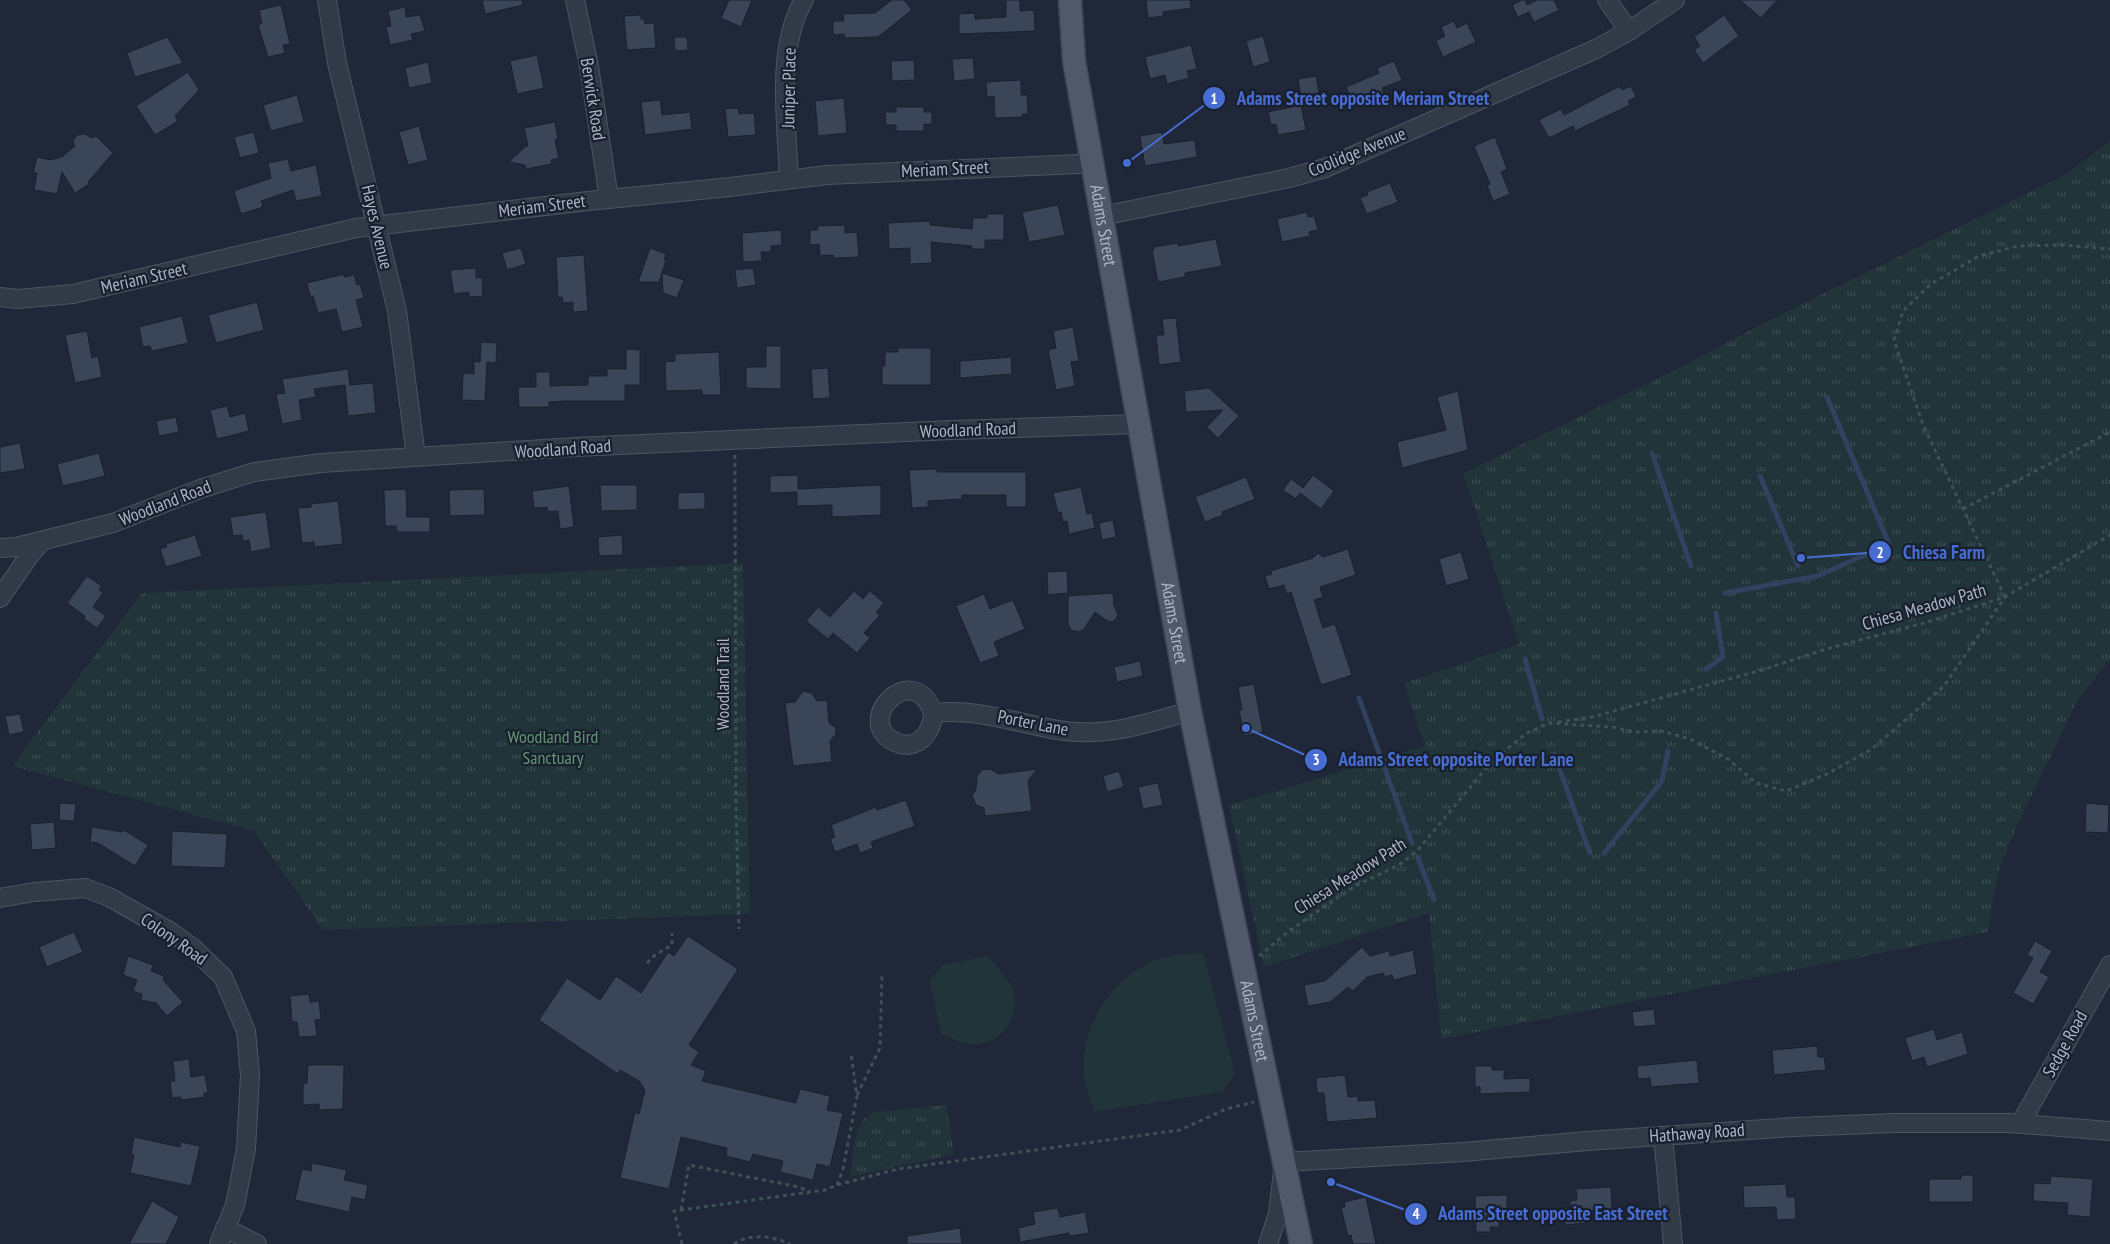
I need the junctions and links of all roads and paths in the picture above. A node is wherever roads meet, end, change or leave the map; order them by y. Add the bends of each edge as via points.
1 (327, 0) edge
2 (575, 0) edge
3 (804, 0) edge
4 (1070, 0) edge
5 (1607, 0) edge
6 (1675, 0) edge
7 (1629, 30) junction
8 (1091, 162) junction
9 (789, 179) junction
10 (609, 199) junction
11 (1102, 216) junction
12 (377, 225) junction
13 (2110, 248) edge
14 (0, 297) edge
15 (1139, 424) junction
16 (2110, 432) edge
17 (735, 440) junction
18 (416, 457) junction
19 (1963, 509) junction
20 (2110, 535) edge
21 (42, 541) junction
22 (0, 548) edge
23 (2005, 597) junction
24 (0, 598) edge
25 (1190, 712) junction
26 (933, 713) dead end
27 (1549, 723) junction
28 (0, 898) edge
29 (739, 929) dead end
30 (672, 933) dead end
31 (1243, 960) junction
32 (647, 963) dead end
33 (2110, 965) edge
34 (882, 974) dead end
35 (851, 1054) dead end
36 (857, 1096) junction
37 (1257, 1101) dead end
38 (2020, 1124) junction
39 (2110, 1131) edge
40 (1663, 1136) junction
41 (1284, 1162) junction
42 (837, 1185) junction
43 (811, 1192) junction
44 (681, 1210) junction
45 (222, 1236) edge
46 (257, 1244) edge
47 (682, 1244) edge
48 (734, 1244) edge
49 (790, 1244) edge
50 (1268, 1244) edge
51 (1301, 1244) edge
52 (1673, 1244) edge

1 - 12 street, Hayes Avenue via 337,63
2 - 10 street, Berwick Road via 589,66
3 - 9 street, Juniper Place via 796,14 787,46
4 - 8 main road, Adams Street via 1074,61
5 - 7 street
6 - 7 street, Coolidge Avenue
7 - 11 street, Coolidge Avenue via 1596,49 1325,168
8 - 9 street, Meriam Street
8 - 11 main road, Adams Street
9 - 10 street, Meriam Street
10 - 12 street, Meriam Street
11 - 15 main road, Adams Street
12 - 14 street, Meriam Street via 73,294 18,299
12 - 18 street, Hayes Avenue via 397,311
13 - 19 path via 2018,246 1979,256 1931,284 1903,311 1894,340 1923,425
15 - 17 street, Woodland Road
15 - 25 main road, Adams Street
16 - 19 path
17 - 18 street, Woodland Road
17 - 29 path, Woodland Trail
18 - 21 street, Woodland Road via 341,461 254,472 200,489 132,517
19 - 23 path
20 - 23 path
21 - 22 street, Woodland Road
21 - 24 street
23 - 27 path, Chiesa Meadow Path via 1592,717
23 - 27 path, Chiesa Meadow Path via 1944,686 1872,749 1825,775 1786,791 1756,783 1728,759 1690,738 1661,731 1635,732 1612,727
25 - 26 street, Porter Lane via 1129,729 1074,732 968,712
25 - 31 main road, Adams Street
27 - 31 path, Chiesa Meadow Path via 1527,733 1494,759 1417,851 1399,865 1357,885 1289,931 1257,958
28 - 45 street, Colony Road via 85,888 109,897 170,932 194,948 223,977 246,1031 250,1074 246,1149 235,1206
30 - 32 path via 672,944
31 - 41 main road, Adams Street
33 - 38 street, Sedge Road
34 - 36 path via 880,1048
35 - 36 path
36 - 42 path
37 - 42 path via 1226,1109 1180,1130 898,1170
38 - 39 street, Hathaway Road
38 - 40 street, Hathaway Road via 1895,1123
40 - 41 street, Hathaway Road
40 - 52 street
41 - 50 street via 1278,1214
41 - 51 main road, Adams Street
42 - 43 path
43 - 44 path
43 - 44 path via 689,1165
44 - 47 path via 674,1211
45 - 46 street
48 - 49 path via 741,1239 762,1237

